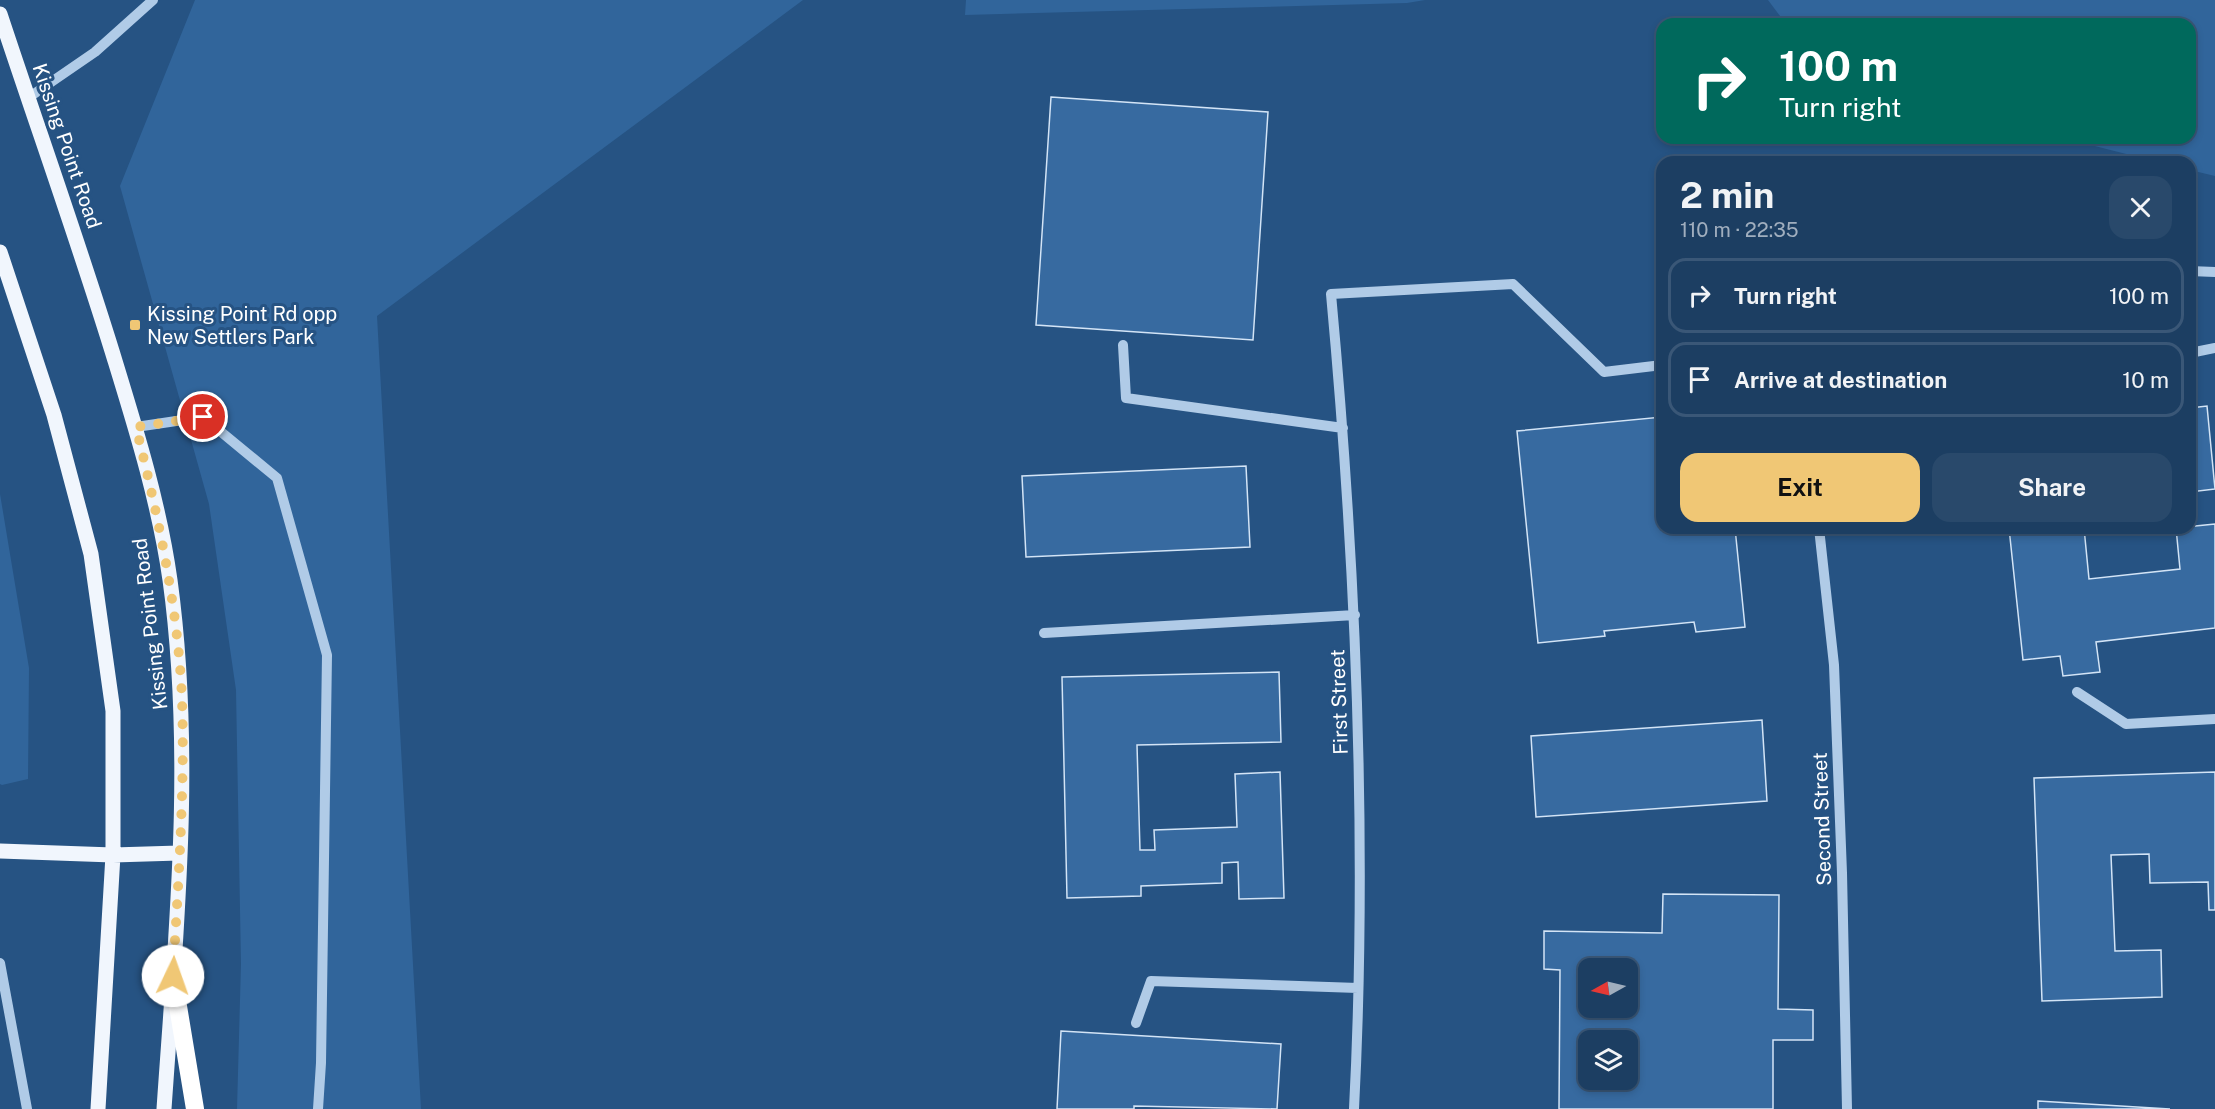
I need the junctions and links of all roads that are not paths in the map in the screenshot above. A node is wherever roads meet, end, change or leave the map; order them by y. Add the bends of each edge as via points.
1 (153, 0) edge
2 (0, 14) edge
3 (28, 98) junction
4 (0, 252) edge
5 (2196, 271) edge
6 (2215, 272) edge
7 (1123, 345) dead end
8 (2215, 348) edge
9 (2196, 352) edge
10 (1656, 366) edge
11 (136, 427) junction
12 (1343, 428) junction
13 (1820, 534) edge
14 (1355, 615) junction
15 (1044, 633) dead end
16 (2077, 692) dead end
17 (2215, 719) edge
18 (0, 851) edge
19 (180, 853) junction
20 (113, 855) junction
21 (0, 963) edge
22 (173, 976) junction
23 (1358, 988) junction
24 (1136, 1023) dead end
25 (27, 1109) edge
26 (98, 1109) edge
27 (164, 1109) edge
28 (195, 1109) edge
29 (318, 1109) edge
30 (1354, 1109) edge
31 (1847, 1109) edge

1 - 3 street via 95,52
2 - 3 main road, Kissing Point Road
3 - 11 main road, Kissing Point Road
4 - 20 main road via 54,415 91,554 113,711
5 - 6 street
7 - 12 street via 1126,398
8 - 9 street
10 - 12 street, First Street via 1604,372 1514,284 1331,294
11 - 19 main road, Kissing Point Road via 171,590 182,699
11 - 29 street via 203,417 278,478 327,655
12 - 14 street, First Street
13 - 31 street, Second Street via 1834,664
14 - 15 street
14 - 23 street, First Street via 1360,776
16 - 17 street via 2126,724
18 - 20 main road
19 - 20 main road
19 - 22 main road, Kissing Point Road
20 - 26 main road
21 - 25 street
22 - 27 main road, Kissing Point Road
22 - 28 highway
23 - 24 street via 1151,981
23 - 30 street, First Street

